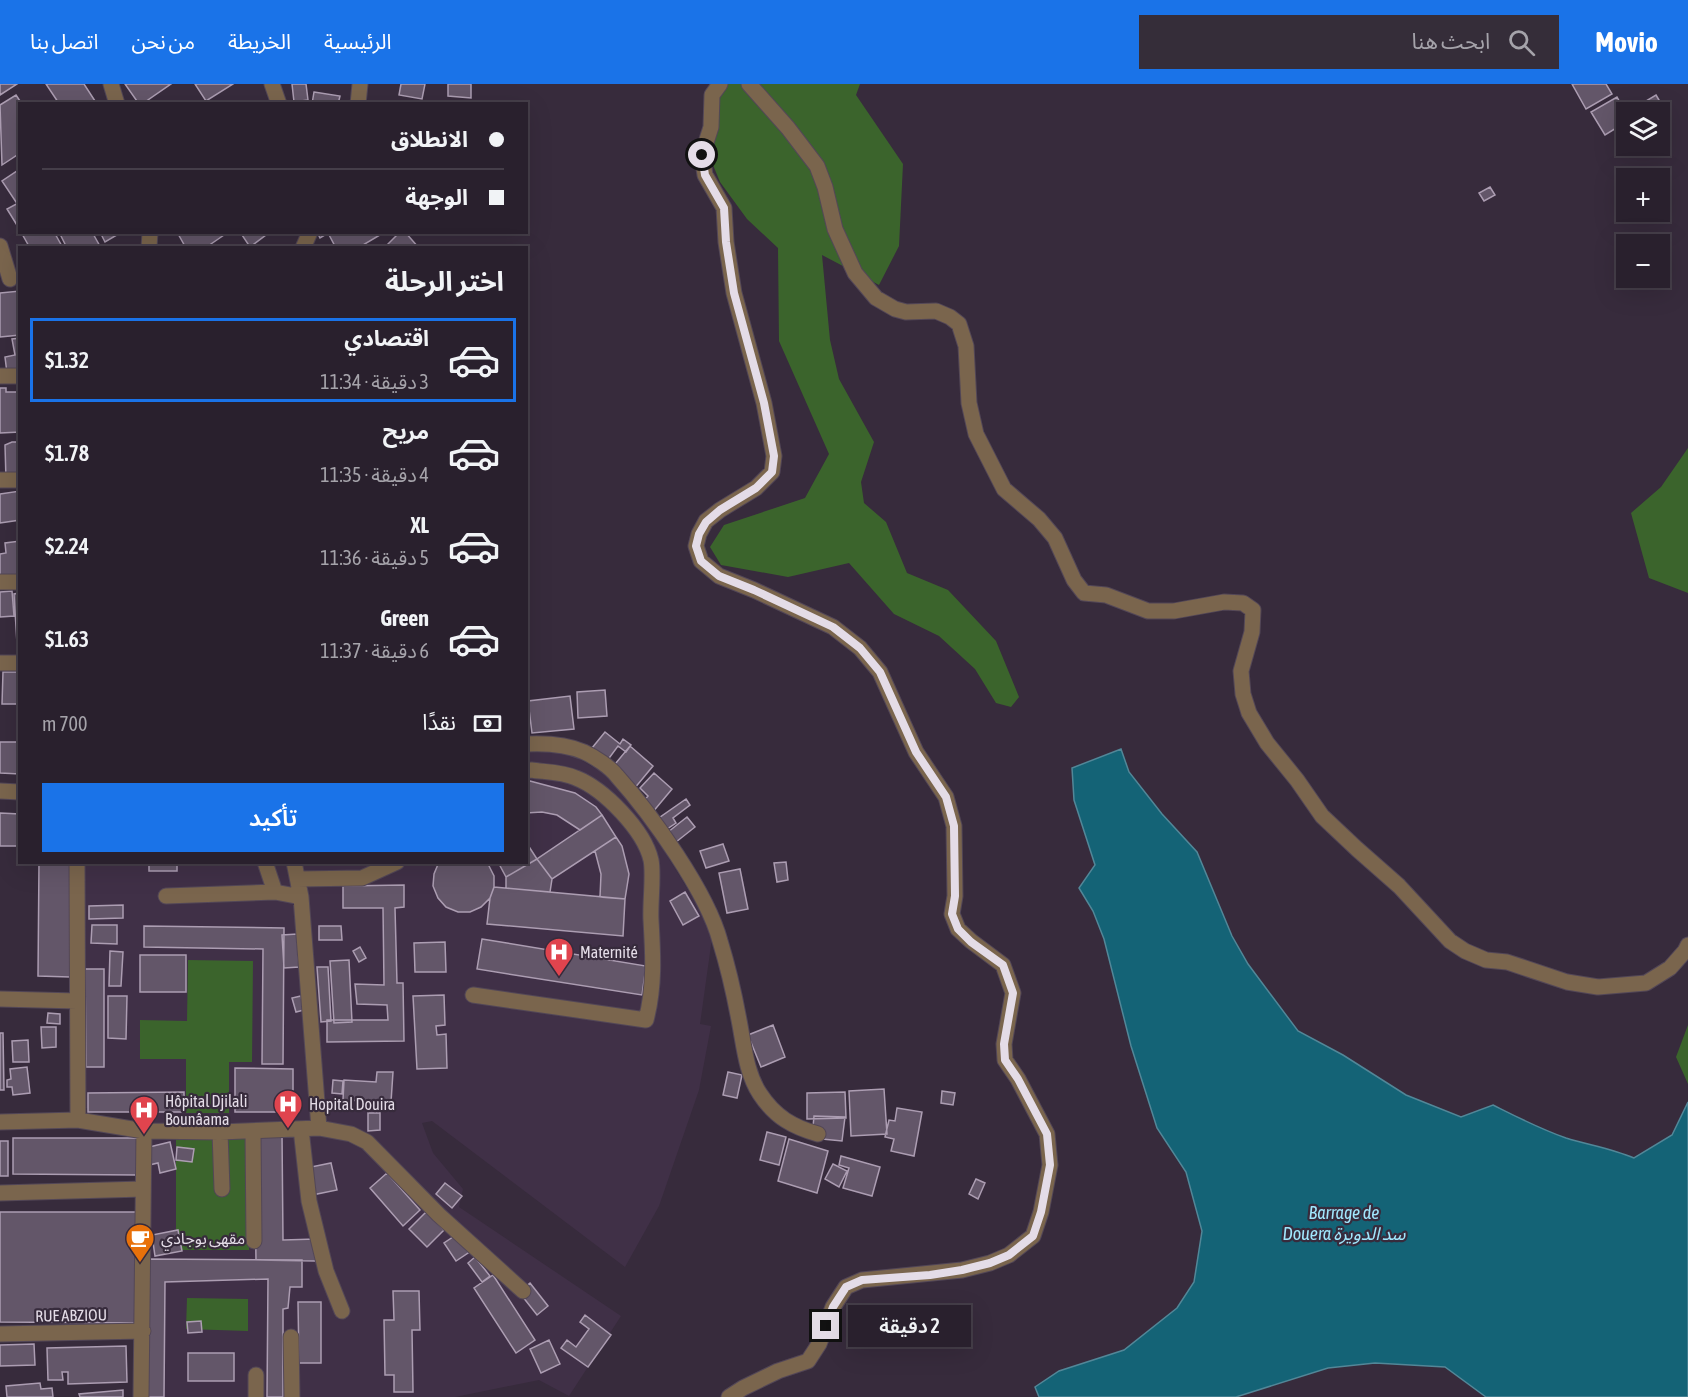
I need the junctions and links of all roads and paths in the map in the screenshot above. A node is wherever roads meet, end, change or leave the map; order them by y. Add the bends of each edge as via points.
1 (111, 84) edge
2 (272, 84) edge
3 (360, 84) edge
4 (720, 84) edge
5 (749, 84) edge
6 (116, 102) edge
7 (278, 102) edge
8 (358, 102) edge
9 (0, 246) edge
10 (10, 279) edge
11 (0, 376) edge
12 (18, 376) edge
13 (0, 480) edge
14 (18, 480) edge
15 (0, 582) edge
16 (18, 582) edge
17 (0, 663) edge
18 (18, 663) edge
19 (528, 744) edge
20 (528, 771) edge
21 (0, 791) edge
22 (18, 792) edge
23 (76, 864) edge
24 (266, 864) edge
25 (294, 864) edge
26 (393, 864) edge
27 (298, 879) junction
28 (275, 892) junction
29 (166, 896) dead end
30 (301, 897) junction
31 (1688, 945) edge
32 (473, 995) dead end
33 (0, 999) edge
34 (77, 1001) junction
35 (78, 1120) junction
36 (0, 1122) edge
37 (319, 1128) junction
38 (301, 1129) junction
39 (144, 1131) junction
40 (253, 1131) junction
41 (220, 1132) junction
42 (818, 1134) dead end
43 (143, 1189) junction
44 (222, 1189) dead end
45 (0, 1193) edge
46 (254, 1241) dead end
47 (523, 1291) dead end
48 (342, 1311) dead end
49 (143, 1331) junction
50 (0, 1334) edge
51 (291, 1337) dead end
52 (256, 1375) dead end
53 (141, 1397) edge
54 (256, 1397) edge
55 (292, 1397) edge
56 (729, 1397) edge

1 - 6 street
2 - 7 street
3 - 8 street
4 - 56 street via 712,95 711,127 702,155 705,175 724,208 734,293 774,456 772,472 756,488 706,522 696,546 701,561 719,576 833,627 860,648 880,672 916,752 946,797 954,826 952,914 958,929 971,942 1003,965 1013,993 1005,1060 1047,1134 1050,1165 1033,1236 1009,1255 962,1270 862,1280 846,1287 808,1361 778,1371
5 - 31 street via 816,166 835,229 855,273 876,298 906,312 936,311 959,324 966,346 969,403 976,434 1004,489 1039,519 1054,538 1084,593 1107,595 1148,611 1174,611 1224,602 1243,603 1253,610 1252,632 1241,671 1249,713 1323,816 1400,886 1450,941 1486,960 1508,962 1567,982 1598,987 1646,983 1670,968
9 - 10 street
11 - 12 street
13 - 14 street
15 - 16 street
17 - 18 street
19 - 42 street via 551,743 585,752 616,774 645,810 704,902 719,937 748,1068 759,1093 774,1111 796,1127
20 - 32 street via 576,778 606,796 635,826 651,860 654,971 649,1012 646,1020
21 - 22 street
23 - 34 street
24 - 28 street
25 - 27 street
26 - 27 street via 362,878
27 - 30 street
28 - 29 street
28 - 30 street
30 - 37 street
33 - 34 street
34 - 35 street
35 - 36 street
35 - 39 street
37 - 38 street
37 - 47 street via 351,1134 367,1142 439,1215
38 - 40 street
38 - 48 street via 309,1201 326,1271
39 - 41 street
39 - 43 street
40 - 41 street
40 - 46 street
41 - 44 street
43 - 45 street
43 - 49 street
49 - 50 street, RUE ABZIOU
49 - 53 street
51 - 55 street
52 - 54 street

